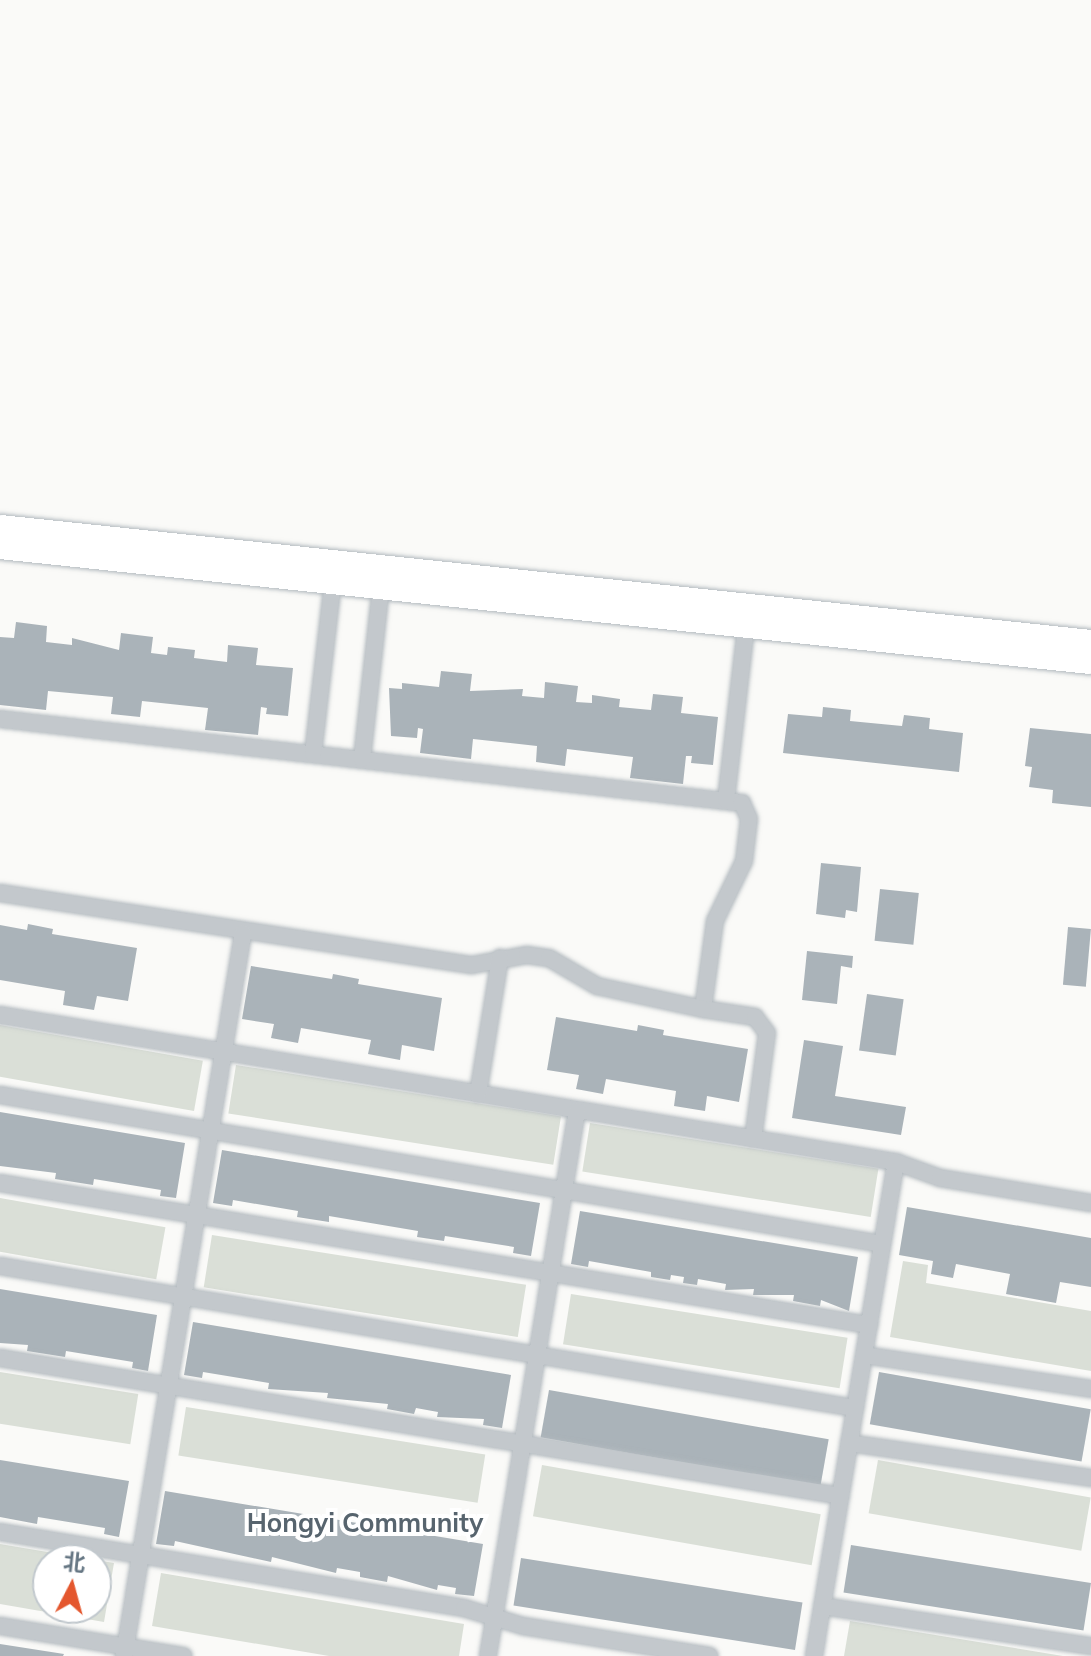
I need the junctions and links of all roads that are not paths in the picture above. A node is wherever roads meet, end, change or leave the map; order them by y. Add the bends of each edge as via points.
1 (0, 537) edge
2 (334, 572) junction
3 (382, 577) junction
4 (747, 615) junction
5 (1091, 652) edge
6 (0, 719) edge
7 (313, 754) junction
8 (362, 759) junction
9 (726, 800) junction
10 (0, 893) edge
11 (243, 933) junction
12 (500, 958) junction
13 (703, 1009) junction
14 (0, 1015) edge
15 (224, 1052) junction
16 (478, 1094) junction
17 (0, 1095) edge
18 (577, 1110) junction
19 (210, 1131) junction
20 (753, 1139) junction
21 (896, 1162) junction
22 (0, 1183) edge
23 (564, 1190) junction
24 (1091, 1203) edge
25 (196, 1215) junction
26 (882, 1244) junction
27 (0, 1266) edge
28 (551, 1273) junction
29 (183, 1297) junction
30 (869, 1325) junction
31 (537, 1355) junction
32 (864, 1355) junction
33 (0, 1358) edge
34 (169, 1386) junction
35 (1091, 1389) edge
36 (855, 1408) junction
37 (849, 1443) junction
38 (523, 1444) junction
39 (1091, 1478) edge
40 (841, 1496) junction
41 (0, 1532) edge
42 (141, 1555) junction
43 (822, 1606) junction
44 (494, 1617) junction
45 (0, 1626) edge
46 (1091, 1646) edge
47 (125, 1651) edge
48 (184, 1656) edge
49 (488, 1656) edge
50 (710, 1656) edge
51 (814, 1656) edge

1 - 2 street
2 - 3 street
2 - 7 lane
3 - 4 street
3 - 8 lane
4 - 5 street
4 - 9 lane
6 - 7 lane
7 - 8 lane
8 - 9 lane
9 - 13 lane via 742,803 749,819 744,861 715,921
10 - 11 lane
11 - 12 lane via 472,965
11 - 15 lane
12 - 13 lane via 549,958 597,986
12 - 16 lane
13 - 20 lane via 755,1017 767,1033
14 - 15 lane
15 - 16 lane
15 - 19 lane
16 - 18 lane
17 - 19 lane
18 - 20 lane
18 - 23 lane
19 - 23 lane
19 - 25 lane
20 - 21 lane
21 - 24 lane via 940,1178
21 - 26 lane
22 - 25 lane
23 - 26 lane
23 - 28 lane
25 - 28 lane
25 - 29 lane
26 - 30 lane
27 - 29 lane
28 - 30 lane
28 - 31 lane
29 - 31 lane
29 - 34 lane
30 - 32 lane
31 - 36 lane
31 - 38 lane
32 - 35 lane
32 - 36 lane
33 - 34 lane
34 - 38 lane
34 - 42 lane
36 - 37 lane
37 - 39 lane
37 - 40 lane
38 - 40 lane
38 - 44 lane
40 - 43 lane
41 - 42 lane
42 - 44 lane
42 - 47 lane
43 - 46 lane
43 - 51 lane
44 - 49 lane
44 - 50 lane
45 - 47 lane
47 - 48 lane

